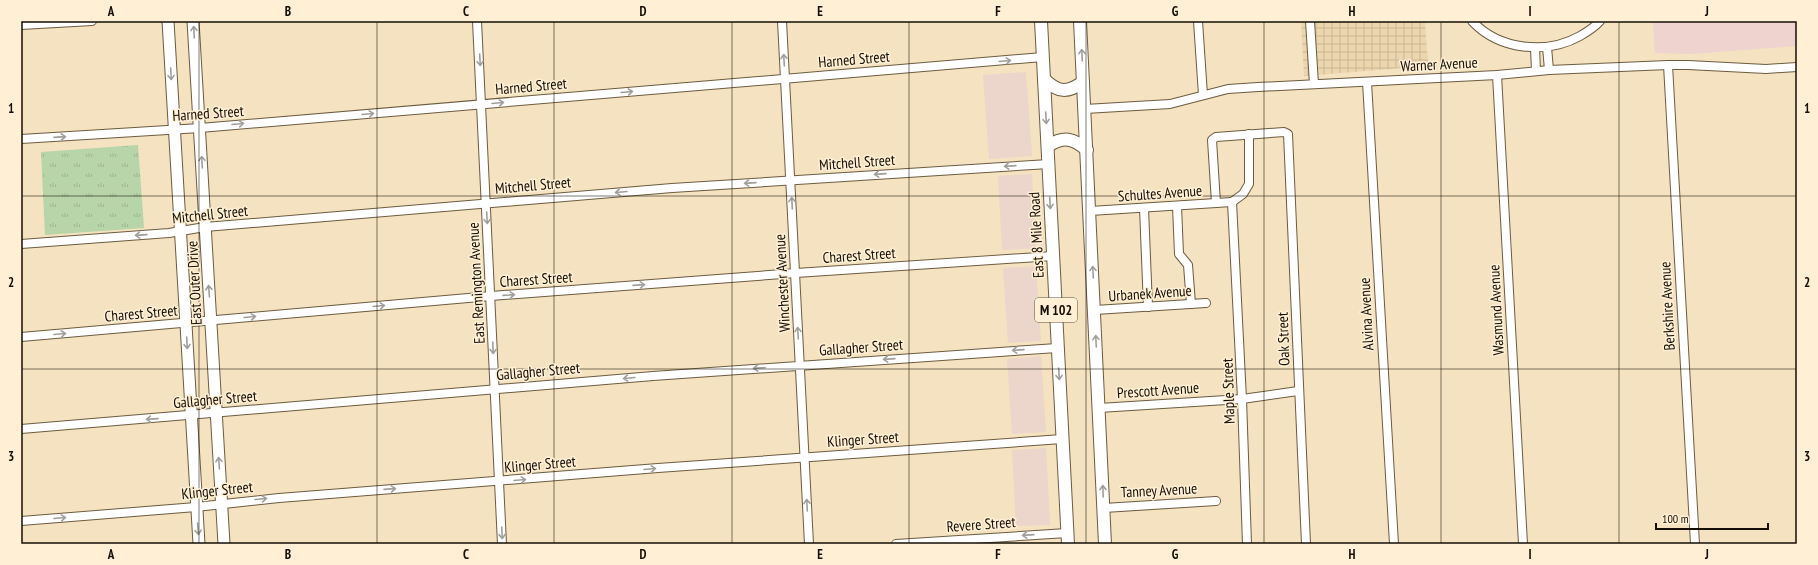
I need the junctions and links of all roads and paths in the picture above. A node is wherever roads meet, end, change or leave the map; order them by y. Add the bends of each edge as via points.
1 (92, 21) edge
2 (168, 21) edge
3 (193, 21) edge
4 (478, 21) edge
5 (782, 21) edge
6 (1041, 21) edge
7 (1080, 21) edge
8 (1198, 21) edge
9 (1310, 21) edge
10 (1472, 21) edge
11 (1600, 21) edge
12 (21, 25) edge
13 (1547, 47) junction
14 (1535, 48) junction
15 (1043, 58) junction
16 (1668, 65) junction
17 (1797, 67) edge
18 (1549, 70) junction
19 (1536, 71) junction
20 (1497, 75) junction
21 (785, 79) junction
22 (1044, 79) junction
23 (1083, 82) junction
24 (1367, 82) junction
25 (1314, 84) junction
26 (1203, 95) junction
27 (482, 104) junction
28 (1085, 109) junction
29 (200, 128) junction
30 (174, 130) junction
31 (1249, 134) junction
32 (21, 139) edge
33 (1048, 146) junction
34 (1087, 150) junction
35 (1049, 164) junction
36 (791, 180) junction
37 (1232, 202) junction
38 (487, 203) junction
39 (1216, 203) junction
40 (1177, 206) junction
41 (1144, 208) junction
42 (1090, 211) junction
43 (205, 227) junction
44 (180, 232) junction
45 (21, 244) edge
46 (1053, 256) junction
47 (796, 273) junction
48 (491, 296) junction
49 (1206, 303) dead end
50 (1191, 304) junction
51 (1148, 307) junction
52 (1095, 310) junction
53 (211, 320) junction
54 (186, 324) junction
55 (21, 337) edge
56 (1057, 348) junction
57 (800, 365) junction
58 (495, 389) junction
59 (1298, 391) junction
60 (1242, 399) junction
61 (1099, 408) junction
62 (216, 413) junction
63 (191, 415) junction
64 (21, 429) edge
65 (1062, 439) junction
66 (804, 458) junction
67 (499, 481) junction
68 (1216, 501) dead end
69 (222, 503) junction
70 (196, 507) junction
71 (1104, 508) junction
72 (21, 521) edge
73 (1069, 541) edge
74 (199, 544) edge
75 (224, 544) edge
76 (502, 544) edge
77 (809, 544) edge
78 (896, 544) edge
79 (1105, 544) edge
80 (1247, 544) edge
81 (1306, 544) edge
82 (1394, 544) edge
83 (1523, 544) edge
84 (1695, 544) edge

1 - 12 street
2 -> 30 main road, East Outer Drive
29 -> 3 main road, East Outer Drive
4 -> 27 street, East Remington Avenue
21 -> 5 street, Winchester Avenue
6 - 15 highway, East 8 Mile Road / M 102
23 -> 7 highway, M 102
8 - 26 street
9 - 25 street
10 - 14 street via 1486,34 1495,38
11 - 13 street via 1588,32 1576,38
13 - 14 street
13 - 18 street
14 - 19 street
21 -> 15 street, Harned Street
15 - 22 highway, East 8 Mile Road / M 102
16 - 17 street, Warner Avenue via 1766,69
16 - 18 street, Warner Avenue
16 - 84 street, Berkshire Avenue
18 - 19 street, Warner Avenue
19 - 20 street, Warner Avenue
20 - 24 street, Warner Avenue
20 - 83 street, Wasmund Avenue
27 -> 21 street, Harned Street
21 - 36 street, Winchester Avenue
22 - 23 highway via 1061,90 1072,89
22 -> 33 highway, East 8 Mile Road / M 102
23 - 28 highway, M 102
24 - 25 street, Warner Avenue
24 - 82 street, Alvina Avenue
25 - 26 street, Warner Avenue via 1228,89
26 - 28 street, Warner Avenue via 1170,104
29 -> 27 street, Harned Street
27 - 38 street, East Remington Avenue
28 - 34 highway, M 102
29 - 30 street, Harned Street
43 -> 29 main road, East Outer Drive
32 -> 30 street, Harned Street
30 - 44 main road, East Outer Drive
31 - 37 street via 1249,184 1243,194
31 - 39 street via 1216,137 1212,140
31 - 59 street, Oak Street via 1288,134
33 - 34 highway via 1059,140 1069,139
33 - 35 highway, East 8 Mile Road / M 102
34 - 42 highway, M 102
35 -> 36 street, Mitchell Street
35 -> 46 highway, East 8 Mile Road / M 102
36 -> 38 street, Mitchell Street
47 -> 36 street, Winchester Avenue
37 - 39 street, Schultes Avenue
37 - 60 street, Maple Street
38 - 43 street, Mitchell Street
38 -> 48 street, East Remington Avenue
39 - 40 street, Schultes Avenue
40 - 41 street, Schultes Avenue
40 - 50 street via 1179,254 1188,265
41 - 42 street, Schultes Avenue
41 - 51 street
52 -> 42 highway, M 102
43 - 44 street, Mitchell Street
53 -> 43 main road, East Outer Drive
44 -> 45 street, Mitchell Street
44 - 54 main road, East Outer Drive
46 - 47 street, Charest Street
46 - 56 highway, East 8 Mile Road / M 102
48 -> 47 street, Charest Street
57 -> 47 street, Winchester Avenue
53 -> 48 street, Charest Street
48 -> 58 street, East Remington Avenue
49 - 50 street, Urbanek Avenue
50 - 51 street, Urbanek Avenue
51 - 52 street, Urbanek Avenue
61 -> 52 highway, M 102
53 - 54 street, Charest Street
53 - 62 main road, East Outer Drive
55 -> 54 street, Charest Street
54 -> 63 main road, East Outer Drive
56 -> 57 street, Gallagher Street
56 -> 65 highway, East 8 Mile Road / M 102
57 -> 58 street, Gallagher Street
57 - 66 street, Winchester Avenue
58 - 62 street, Gallagher Street
58 - 67 street, East Remington Avenue
59 - 60 street, Prescott Avenue
59 - 81 street, Oak Street
60 - 61 street, Prescott Avenue
60 - 80 street, Maple Street
71 -> 61 highway, M 102
62 - 63 street, Gallagher Street
69 -> 62 main road, East Outer Drive
63 -> 64 street, Gallagher Street
63 - 70 main road, East Outer Drive
65 - 66 street, Klinger Street
65 - 73 highway, East 8 Mile Road / M 102
67 -> 66 street, Klinger Street
77 -> 66 street, Winchester Avenue
69 -> 67 street, Klinger Street
67 -> 76 street, East Remington Avenue
68 - 71 street, Tanney Avenue
69 - 70 street, Klinger Street
69 - 75 main road, East Outer Drive
72 -> 70 street, Klinger Street
70 -> 74 main road, East Outer Drive
71 - 79 highway, M 102
73 -> 78 street, Revere Street

